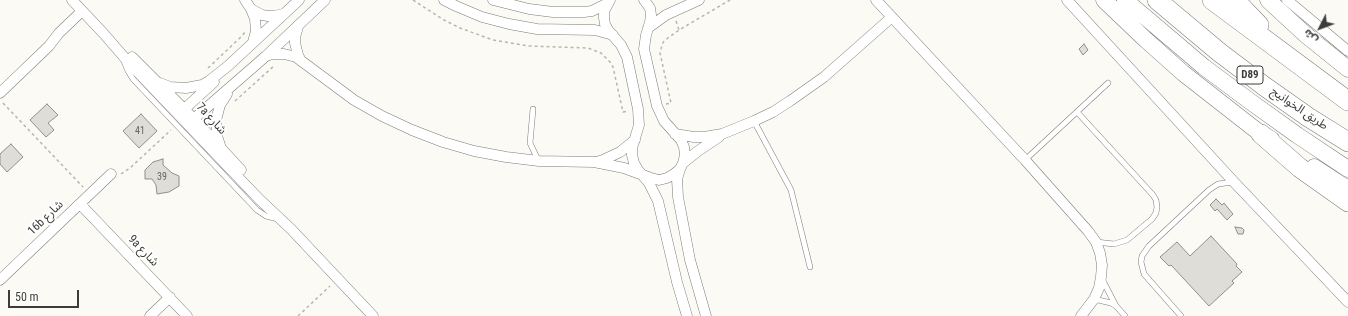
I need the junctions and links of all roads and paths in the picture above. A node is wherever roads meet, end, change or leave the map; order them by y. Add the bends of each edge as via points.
1 (72, 0) edge
2 (245, 0) edge
3 (299, 0) edge
4 (325, 0) edge
5 (413, 0) edge
6 (444, 0) edge
7 (493, 0) edge
8 (644, 0) edge
9 (699, 0) edge
10 (730, 0) edge
11 (876, 0) edge
12 (1067, 0) edge
13 (1104, 0) edge
14 (1125, 0) edge
15 (1157, 0) edge
16 (1212, 0) edge
17 (1235, 0) edge
18 (1268, 0) edge
19 (1288, 0) edge
20 (608, 2) edge
21 (251, 9) junction
22 (286, 12) junction
23 (84, 13) junction
24 (892, 17) junction
25 (298, 26) junction
26 (648, 28) junction
27 (246, 29) dead end
28 (104, 34) junction
29 (613, 35) junction
30 (253, 42) junction
31 (1348, 50) edge
32 (1285, 54) junction
33 (266, 56) junction
34 (301, 61) junction
35 (277, 64) dead end
36 (228, 66) junction
37 (207, 69) dead end
38 (1348, 69) edge
39 (156, 80) junction
40 (238, 80) junction
41 (1108, 83) dead end
42 (0, 93) edge
43 (0, 100) edge
44 (1348, 101) edge
45 (233, 103) dead end
46 (657, 106) junction
47 (534, 109) dead end
48 (638, 109) junction
49 (1077, 112) junction
50 (180, 116) junction
51 (754, 121) junction
52 (191, 122) junction
53 (675, 134) junction
54 (722, 134) junction
55 (1261, 134) junction
56 (635, 140) junction
57 (1348, 142) edge
58 (223, 150) junction
59 (1025, 160) junction
60 (539, 161) junction
61 (594, 162) junction
62 (681, 166) junction
63 (1348, 169) edge
64 (111, 174) joint
65 (643, 175) junction
66 (1234, 182) junction
67 (1348, 188) edge
68 (90, 194) junction
69 (1348, 202) edge
70 (80, 204) junction
71 (280, 220) junction
72 (291, 229) junction
73 (1096, 242) junction
74 (810, 267) dead end
75 (1101, 277) junction
76 (338, 279) junction
77 (0, 280) edge
78 (170, 297) junction
79 (1094, 299) junction
80 (1348, 302) edge
81 (1116, 306) junction
82 (150, 316) edge
83 (187, 316) edge
84 (298, 316) edge
85 (373, 316) edge
86 (687, 316) edge
87 (706, 316) edge
88 (1081, 316) edge
89 (1125, 316) edge
90 (1182, 316) edge

1 - 23 street, 7a شارع
2 - 21 street
3 - 22 street
4 - 25 street
5 - 48 path via 454,26 493,40 528,46 594,50 606,57 613,68 623,112
6 - 29 street via 482,17 509,24 537,29 595,30
7 - 20 street via 553,12 584,12
8 - 26 street via 650,8 651,15
9 - 26 street via 666,15
10 - 46 path via 664,41 660,53 671,103
11 - 24 street
12 - 66 street
13 - 55 main road via 1183,73
14 - 63 main road via 1204,67
15 - 57 highway, طريق الخوانيج / D89 via 1264,86
16 - 32 highway
17 - 32 highway
18 - 38 main road via 1306,36
19 - 31 street
20 - 29 street via 604,18 608,30
21 - 22 street via 268,16
21 - 30 street via 256,25
22 - 30 street
23 - 28 street, 7a شارع
23 - 42 street via 66,34 49,46
24 - 51 street via 813,86
24 - 59 street
25 - 33 street
25 - 34 street via 294,37
26 - 46 street via 644,49
27 - 37 path via 242,36
28 - 39 street, 7a شارع
28 - 50 street, 7a شارع
29 - 48 street via 627,57
30 - 36 street
32 - 44 highway
33 - 34 street via 284,54
33 - 40 street
34 - 60 street via 354,100 412,130 474,151
35 - 45 path
36 - 39 street via 209,81 194,87 170,87
36 - 50 street
39 - 50 street, 7a شارع
40 - 52 street
40 - 58 street via 217,112 217,136
41 - 49 lane
43 - 68 path
46 - 53 street via 664,121
47 - 60 lane via 530,143
48 - 56 street via 639,125
49 - 59 lane
49 - 73 lane via 1153,195 1158,207 1152,219 1127,240 1114,244
50 - 52 street, 7a شارع
50 - 64 path via 126,172
50 - 71 lane via 257,210
51 - 54 street
51 - 74 lane via 791,190
52 - 58 street, 7a شارع
52 - 71 street, 7a شارع
53 - 54 street via 699,137
53 - 62 street via 684,147 685,155
54 - 62 street
55 - 67 main road
55 - 69 highway via 1300,168
56 - 61 street via 612,156
56 - 65 street via 632,155 634,163
58 - 72 street, 7a شارع
59 - 73 street
60 - 61 street
61 - 65 street
62 - 65 street via 670,176 659,180
62 - 87 street via 677,179 679,206 690,260
64 - 68 street, 16b شارع
65 - 86 street via 658,201
66 - 80 street
66 - 90 lane via 1218,184 1209,190 1149,246 1142,256 1144,274
68 - 70 street, 16b شارع
70 - 77 street, 16b شارع
70 - 78 street, 9a شارع
71 - 72 street, 7a شارع
72 - 76 street, 7a شارع
73 - 75 street via 1102,265
75 - 79 street
75 - 81 lane
76 - 84 path
76 - 85 street, 7a شارع
78 - 82 street
78 - 83 street, 9a شارع
79 - 81 lane
79 - 88 street
81 - 89 lane

